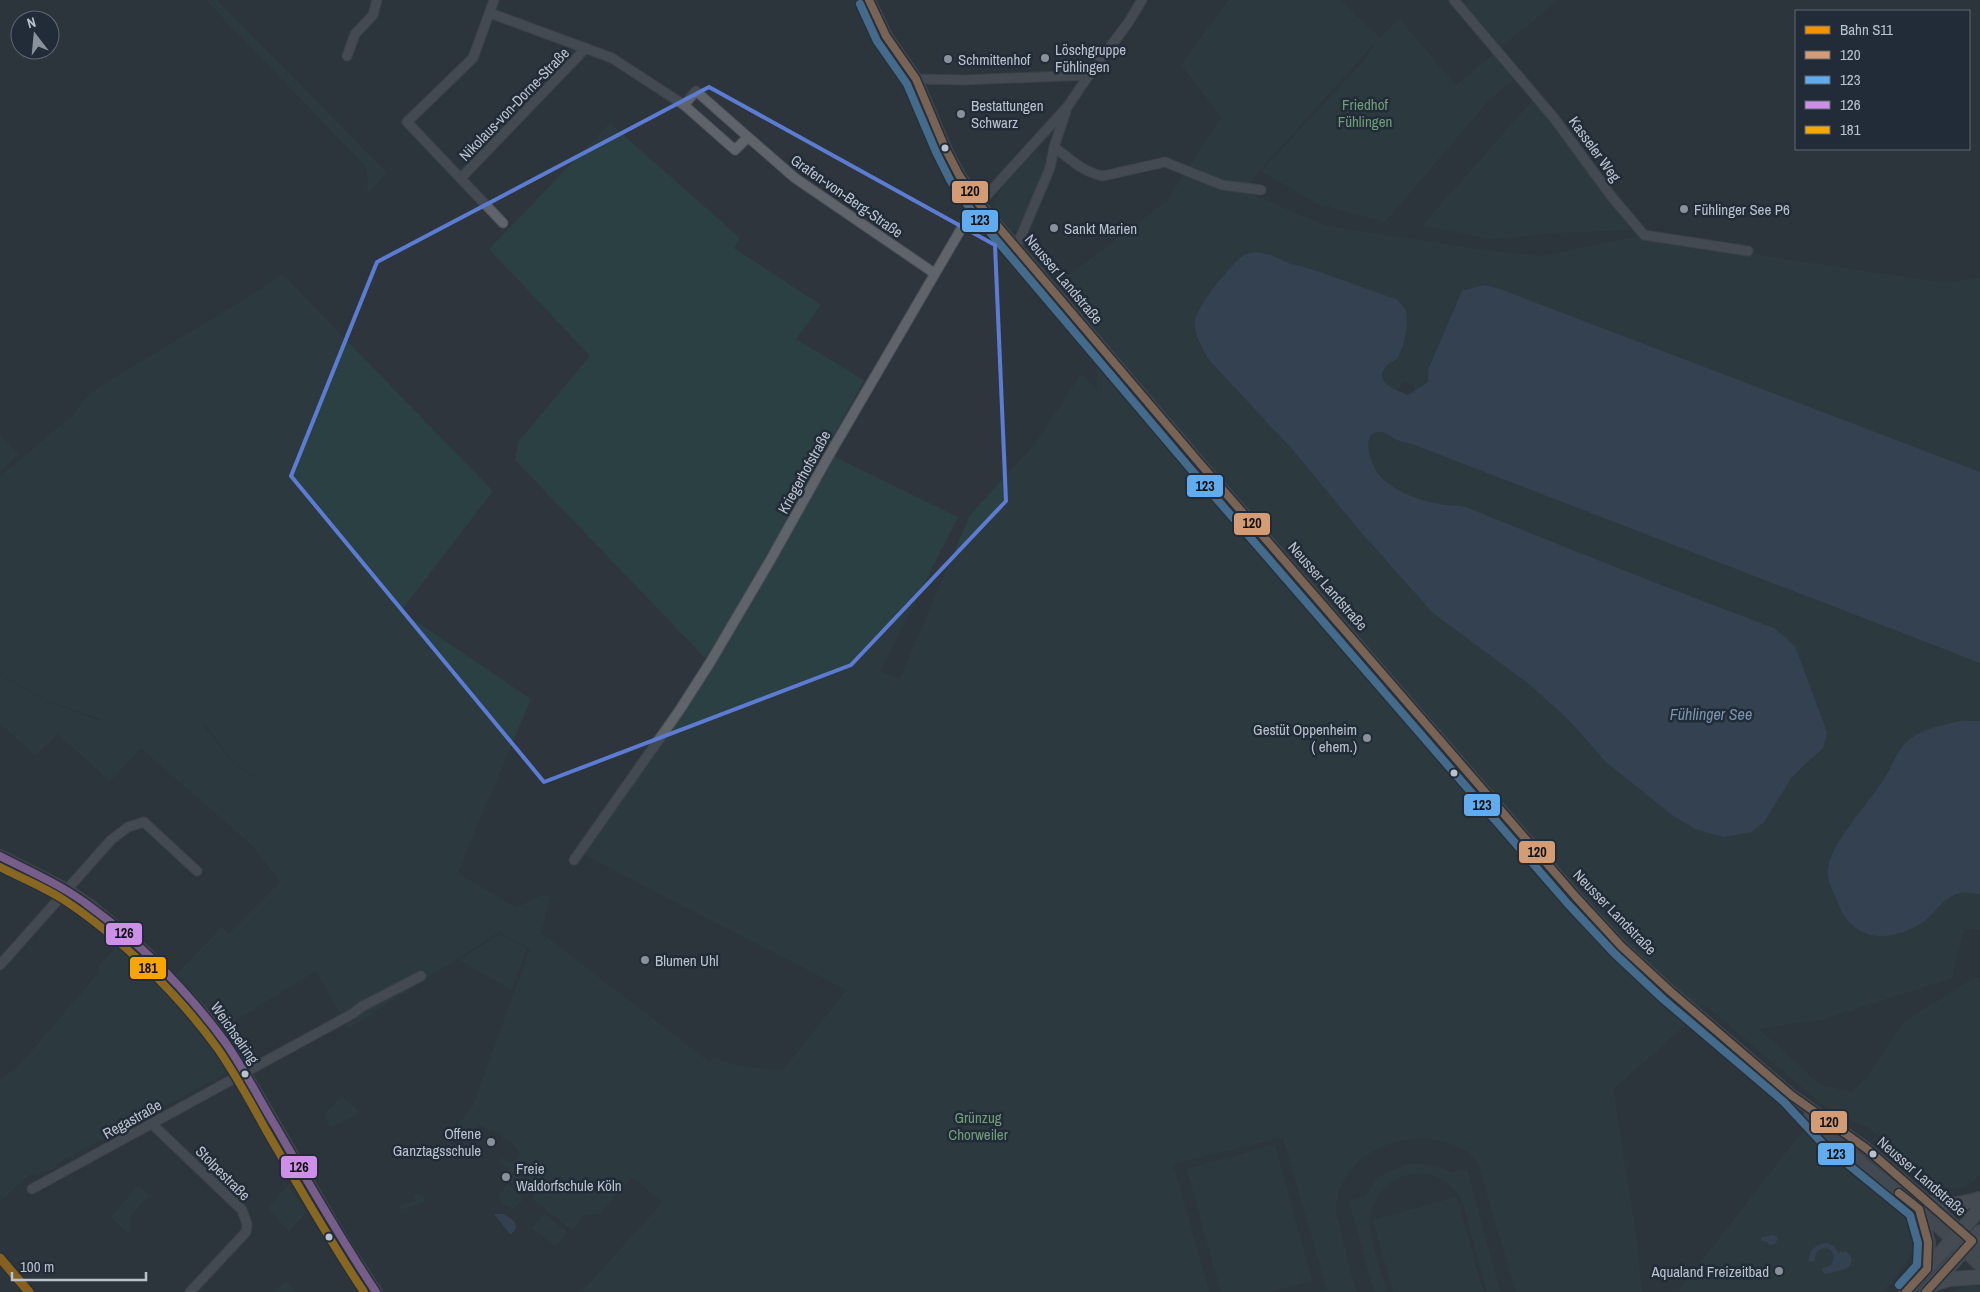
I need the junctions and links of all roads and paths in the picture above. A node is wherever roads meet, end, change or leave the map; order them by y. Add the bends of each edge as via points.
1 (377, 0) edge
2 (494, 0) edge
3 (869, 0) edge
4 (1142, 0) edge
5 (1454, 0) edge
6 (490, 13) junction
7 (586, 48) junction
8 (347, 56) dead end
9 (1089, 75) junction
10 (916, 79) junction
11 (684, 104) junction
12 (1068, 106) junction
13 (748, 136) junction
14 (1054, 147) junction
15 (461, 178) junction
16 (1261, 190) dead end
17 (979, 204) junction
18 (502, 223) dead end
19 (1016, 248) junction
20 (1748, 251) dead end
21 (934, 273) junction
22 (0, 856) edge
23 (574, 860) dead end
24 (198, 871) dead end
25 (68, 890) junction
26 (0, 965) edge
27 (421, 976) dead end
28 (245, 1074) junction
29 (152, 1124) junction
30 (32, 1189) dead end
31 (1980, 1198) edge
32 (1924, 1206) junction
33 (1980, 1209) edge
34 (1968, 1240) edge
35 (1980, 1265) edge
36 (1927, 1269) junction
37 (1980, 1277) edge
38 (1929, 1288) edge
39 (190, 1292) edge
40 (376, 1292) edge
41 (1906, 1292) edge

1 - 8 street via 372,14 355,34
2 - 6 street
3 - 10 main road, Neusser Landstraße via 886,36
4 - 9 street, Kriegerhofstraße
5 - 20 street, Kasseler Weg via 1548,110 1644,235
6 - 7 street
6 - 15 street, Nikolaus-von-Dorne-Straße via 473,58 407,122
7 - 11 street via 625,66
7 - 15 street, Nikolaus-von-Dorne-Straße
9 - 10 street
9 - 12 street, Kriegerhofstraße
10 - 17 main road, Neusser Landstraße via 945,148
11 - 13 street, Grafen-von-Berg-Straße via 696,91
11 - 13 street via 735,150
12 - 14 street, Kriegerhofstraße
12 - 17 street, Kriegerhofstraße
13 - 21 street, Grafen-von-Berg-Straße via 795,178
14 - 16 street via 1092,174 1103,176 1165,162 1222,185
14 - 19 street, Kriegerhofstraße via 1050,168
15 - 18 street, Nikolaus-von-Dorne-Straße
17 - 19 main road, Neusser Landstraße
17 - 21 street, Kriegerhofstraße
19 - 32 main road, Neusser Landstraße via 1621,946 1791,1095 1867,1149
21 - 23 street, Kriegerhofstraße via 712,661
22 - 25 main road, Weichselring
24 - 25 street via 144,822 128,827 111,840
25 - 26 street
25 - 28 main road, Weichselring via 116,926 163,969 203,1014
27 - 28 street, Regastraße
28 - 29 street, Regastraße
28 - 40 main road, Weichselring via 346,1247
29 - 30 street, Regastraße
29 - 39 street, Stolpestraße via 242,1210 247,1224 246,1232
31 - 32 main road via 1958,1204
32 - 34 main road, Neusser Landstraße
32 - 36 main road
33 - 34 main road
34 - 35 main road, Neusser Landstraße
34 - 36 main road
34 - 38 main road
36 - 41 main road
37 - 38 main road via 1949,1280

